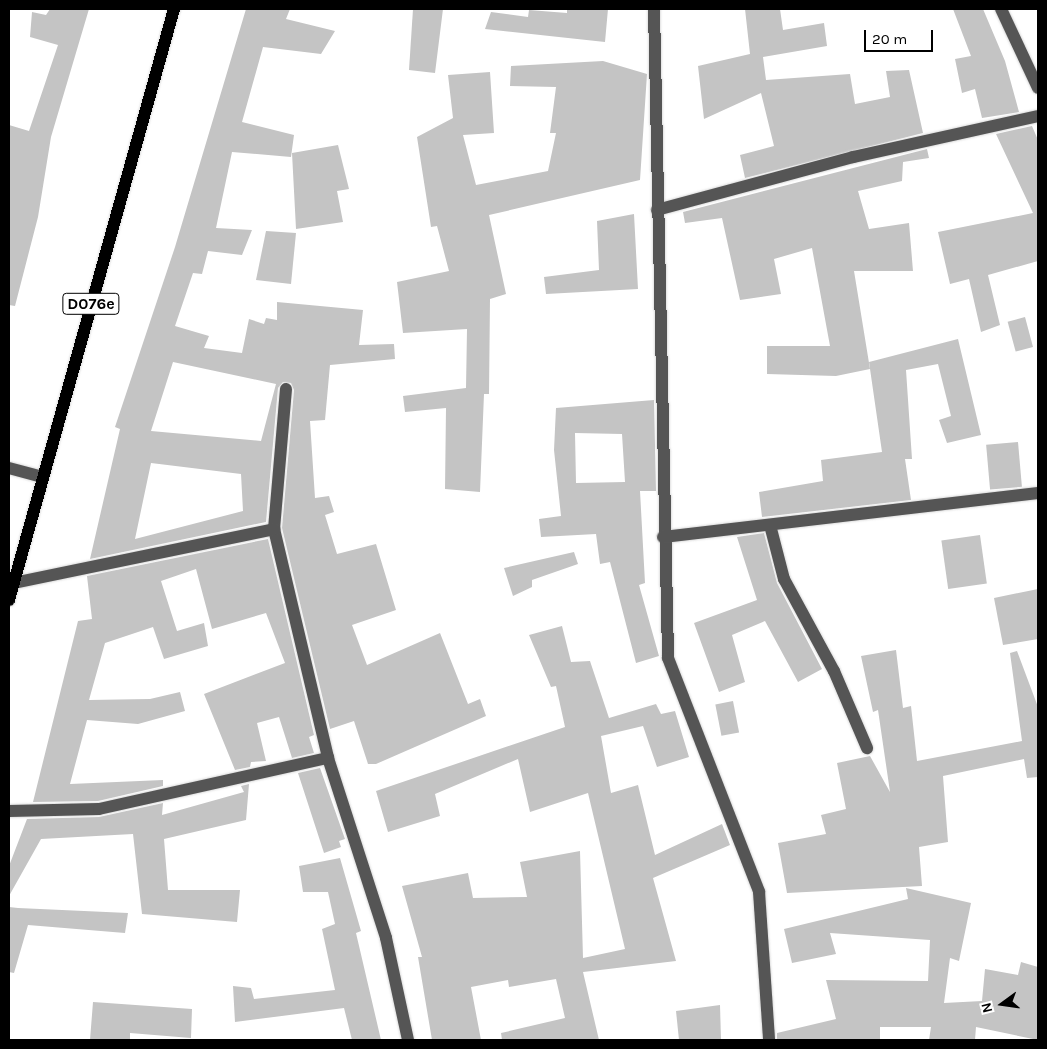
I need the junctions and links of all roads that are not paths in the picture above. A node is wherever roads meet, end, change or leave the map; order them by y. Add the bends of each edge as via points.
1 (174, 9) edge
2 (654, 9) edge
3 (1001, 9) edge
4 (1038, 88) edge
5 (1038, 116) edge
6 (657, 210) junction
7 (286, 389) dead end
8 (9, 468) edge
9 (43, 477) junction
10 (1038, 493) edge
11 (770, 525) junction
12 (274, 529) junction
13 (663, 537) junction
14 (14, 583) junction
15 (9, 600) edge
16 (867, 748) dead end
17 (328, 758) junction
18 (9, 811) edge
19 (408, 1040) edge
20 (769, 1040) edge

1 - 9 main road, D076e
2 - 6 street
3 - 4 street
5 - 6 street via 853,157
6 - 13 street
7 - 12 street
8 - 9 street
9 - 14 main road, D076e
10 - 11 street
11 - 13 street
11 - 16 street via 784,579 834,671
12 - 14 street
12 - 17 street
13 - 20 street via 668,658 759,892
14 - 15 main road, D076e
17 - 18 street via 99,810
17 - 19 street via 386,938

